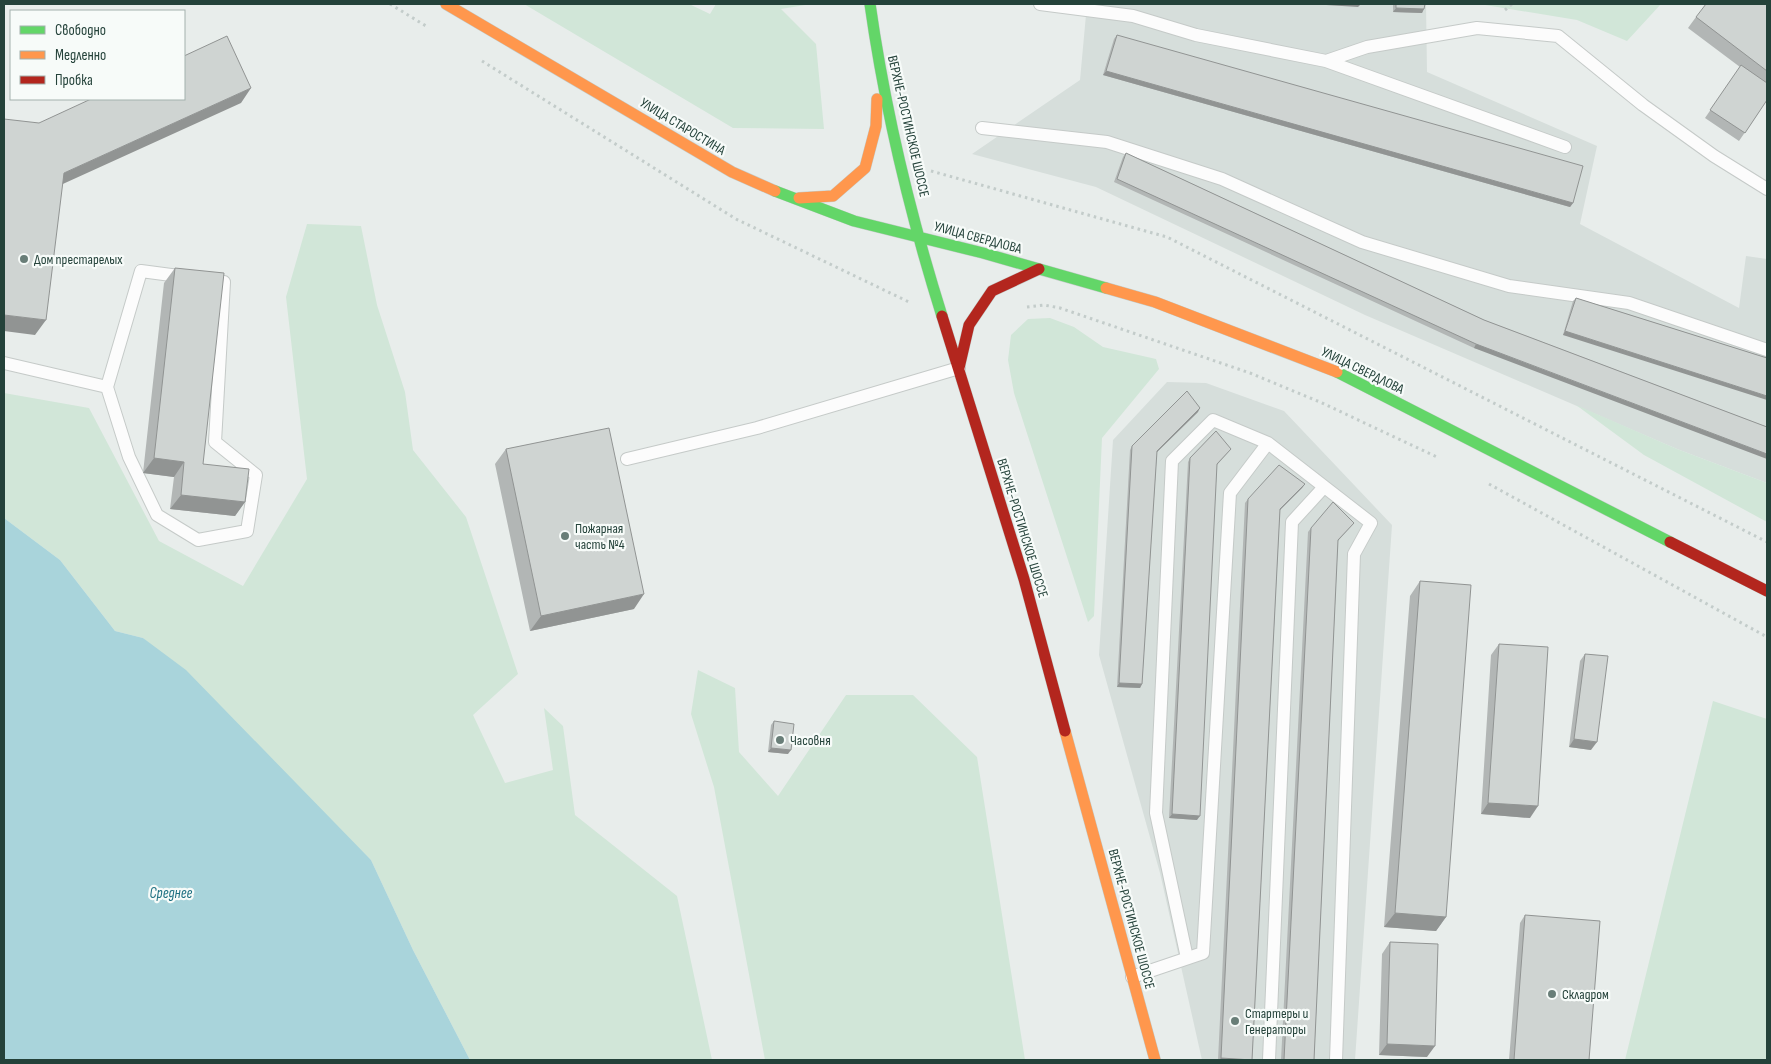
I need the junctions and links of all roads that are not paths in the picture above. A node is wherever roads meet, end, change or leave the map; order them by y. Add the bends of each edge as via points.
1 (446, 4) edge
2 (870, 4) edge
3 (1040, 4) edge
4 (1326, 61) junction
5 (879, 66) junction
6 (982, 128) dead end
7 (1565, 147) dead end
8 (1767, 189) edge
9 (790, 198) junction
10 (921, 238) junction
11 (1039, 269) junction
12 (1767, 350) edge
13 (4, 363) edge
14 (959, 368) junction
15 (106, 387) junction
16 (1268, 443) junction
17 (627, 459) dead end
18 (1324, 487) junction
19 (1767, 591) edge
20 (1187, 958) junction
21 (1132, 976) junction
22 (1155, 1060) edge
23 (1269, 1060) edge
24 (1336, 1060) edge

1 - 9 main road, УЛИЦА СТАРОСТИНА via 732,172
2 - 5 main road, ВЕРХНЕ-РОСТИНСКОЕ ШОССЕ
3 - 4 lane via 1133,16 1196,35
4 - 7 lane
4 - 8 lane via 1367,47 1477,28 1558,36 1643,105
5 - 9 main road via 876,126 865,168 833,196
5 - 10 main road, ВЕРХНЕ-РОСТИНСКОЕ ШОССЕ via 899,163
6 - 12 lane via 1106,142 1222,179 1362,242 1509,286 1629,303
9 - 10 main road, УЛИЦА СТАРОСТИНА via 854,221
10 - 11 main road, УЛИЦА СВЕРДЛОВА
10 - 14 main road, ВЕРХНЕ-РОСТИНСКОЕ ШОССЕ
11 - 14 main road via 992,291 969,325
11 - 19 main road, УЛИЦА СВЕРДЛОВА via 1155,302 1332,369
13 - 15 lane
14 - 17 lane via 758,428
14 - 21 main road, ВЕРХНЕ-РОСТИНСКОЕ ШОССЕ via 1024,579
15 - 15 lane via 129,458 157,515 198,540 247,532 256,475 216,442 224,282 141,271
16 - 18 lane
16 - 20 lane via 1230,493 1203,953
16 - 20 lane via 1213,420 1172,461 1156,813
18 - 23 lane via 1292,522
18 - 24 lane via 1371,523 1354,554
20 - 21 lane
21 - 22 main road, ВЕРХНЕ-РОСТИНСКОЕ ШОССЕ

